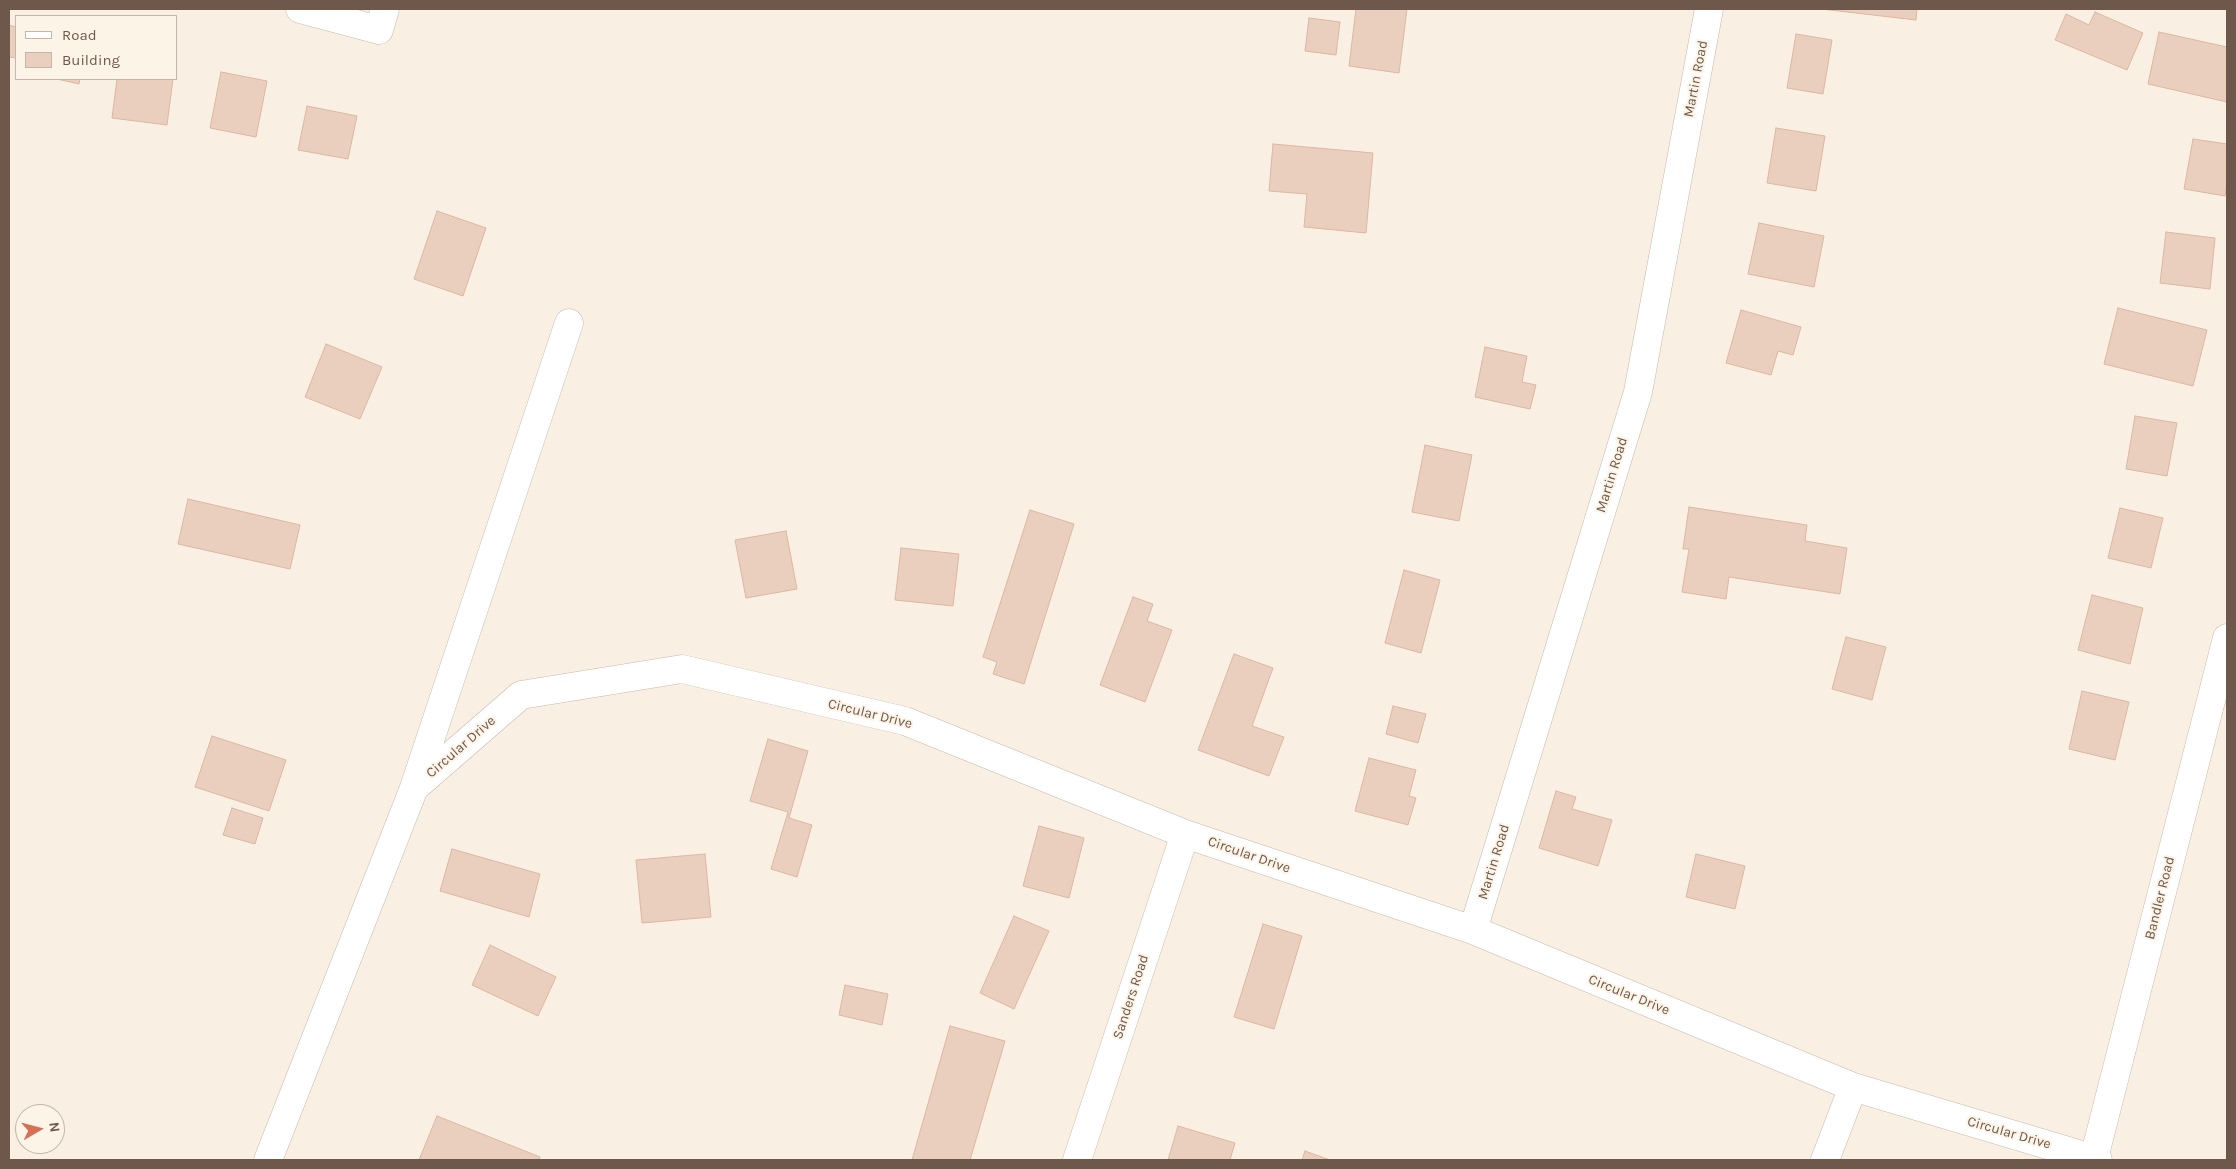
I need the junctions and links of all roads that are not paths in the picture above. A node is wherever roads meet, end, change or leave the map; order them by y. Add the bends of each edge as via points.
1 (300, 9) edge
2 (385, 9) edge
3 (1709, 9) edge
4 (569, 323) dead end
5 (2227, 638) edge
6 (414, 788) junction
7 (1185, 834) junction
8 (1473, 930) junction
9 (1853, 1087) junction
10 (2096, 1159) edge
11 (268, 1160) edge
12 (1077, 1160) edge
13 (1825, 1160) edge

1 - 2 street via 379,30
3 - 8 street, Martin Road via 1638,392
4 - 6 street, Circular Drive
5 - 10 street, Bandler Road
6 - 7 street, Circular Drive via 521,695 682,669 905,721
6 - 11 street, Circular Drive
7 - 8 street, Circular Drive
7 - 12 street, Sanders Road
8 - 9 street, Circular Drive
9 - 10 street, Circular Drive
9 - 13 street

